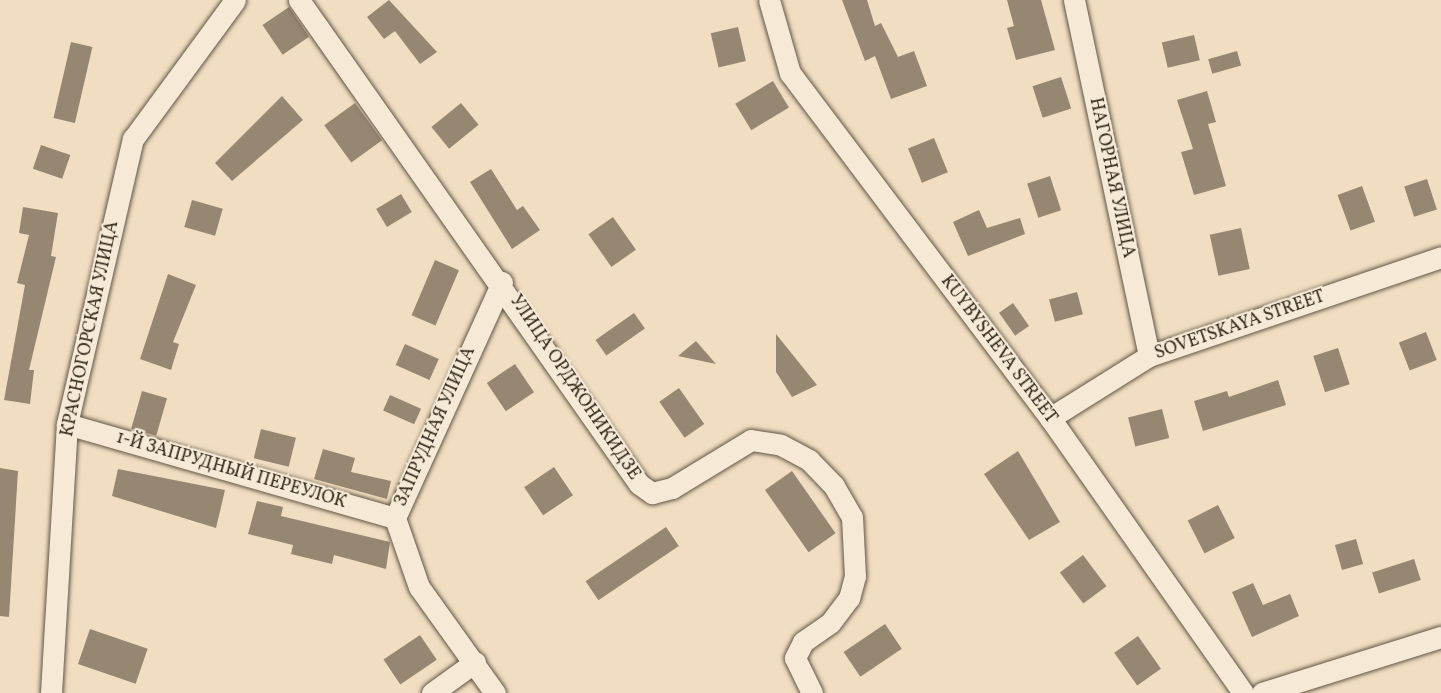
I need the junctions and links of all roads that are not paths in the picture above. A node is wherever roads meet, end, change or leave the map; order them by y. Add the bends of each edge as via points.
1 (235, 0) edge
2 (299, 0) edge
3 (769, 0) edge
4 (1074, 0) edge
5 (1441, 257) edge
6 (502, 282) junction
7 (1149, 356) junction
8 (1050, 418) junction
9 (68, 424) junction
10 (395, 518) junction
11 (1441, 637) edge
12 (475, 662) junction
13 (51, 693) edge
14 (432, 693) edge
15 (495, 693) edge
16 (812, 693) edge
17 (1243, 693) edge
18 (1262, 693) edge

1 - 9 street, КРАСНОГОРСКАЯ УЛИЦА via 133,139
2 - 6 street, УЛИЦА ОРДЖОНИКИДЗЕ
3 - 8 street, KUYBYSHEVA STREET via 790,73
4 - 7 street, НАГОРНАЯ УЛИЦА
5 - 7 street, SOVETSKAYA STREET
6 - 10 street, ЗАПРУДНАЯ УЛИЦА
6 - 16 street, УЛИЦА ОРДЖОНИКИДЗЕ via 639,484 652,494 672,488 751,440 781,445 809,459 834,486 852,517 855,576 849,598 831,623 803,642 795,658
7 - 8 street, SOVETSKAYA STREET
8 - 17 street, KUYBYSHEVA STREET
9 - 10 street, 1-Й ЗАПРУДНЫЙ ПЕРЕУЛОК
9 - 13 street, КРАСНОГОРСКАЯ УЛИЦА
10 - 12 street, ЗАПРУДНАЯ УЛИЦА via 418,587
11 - 18 street
12 - 14 street
12 - 15 street, ЗАПРУДНАЯ УЛИЦА

